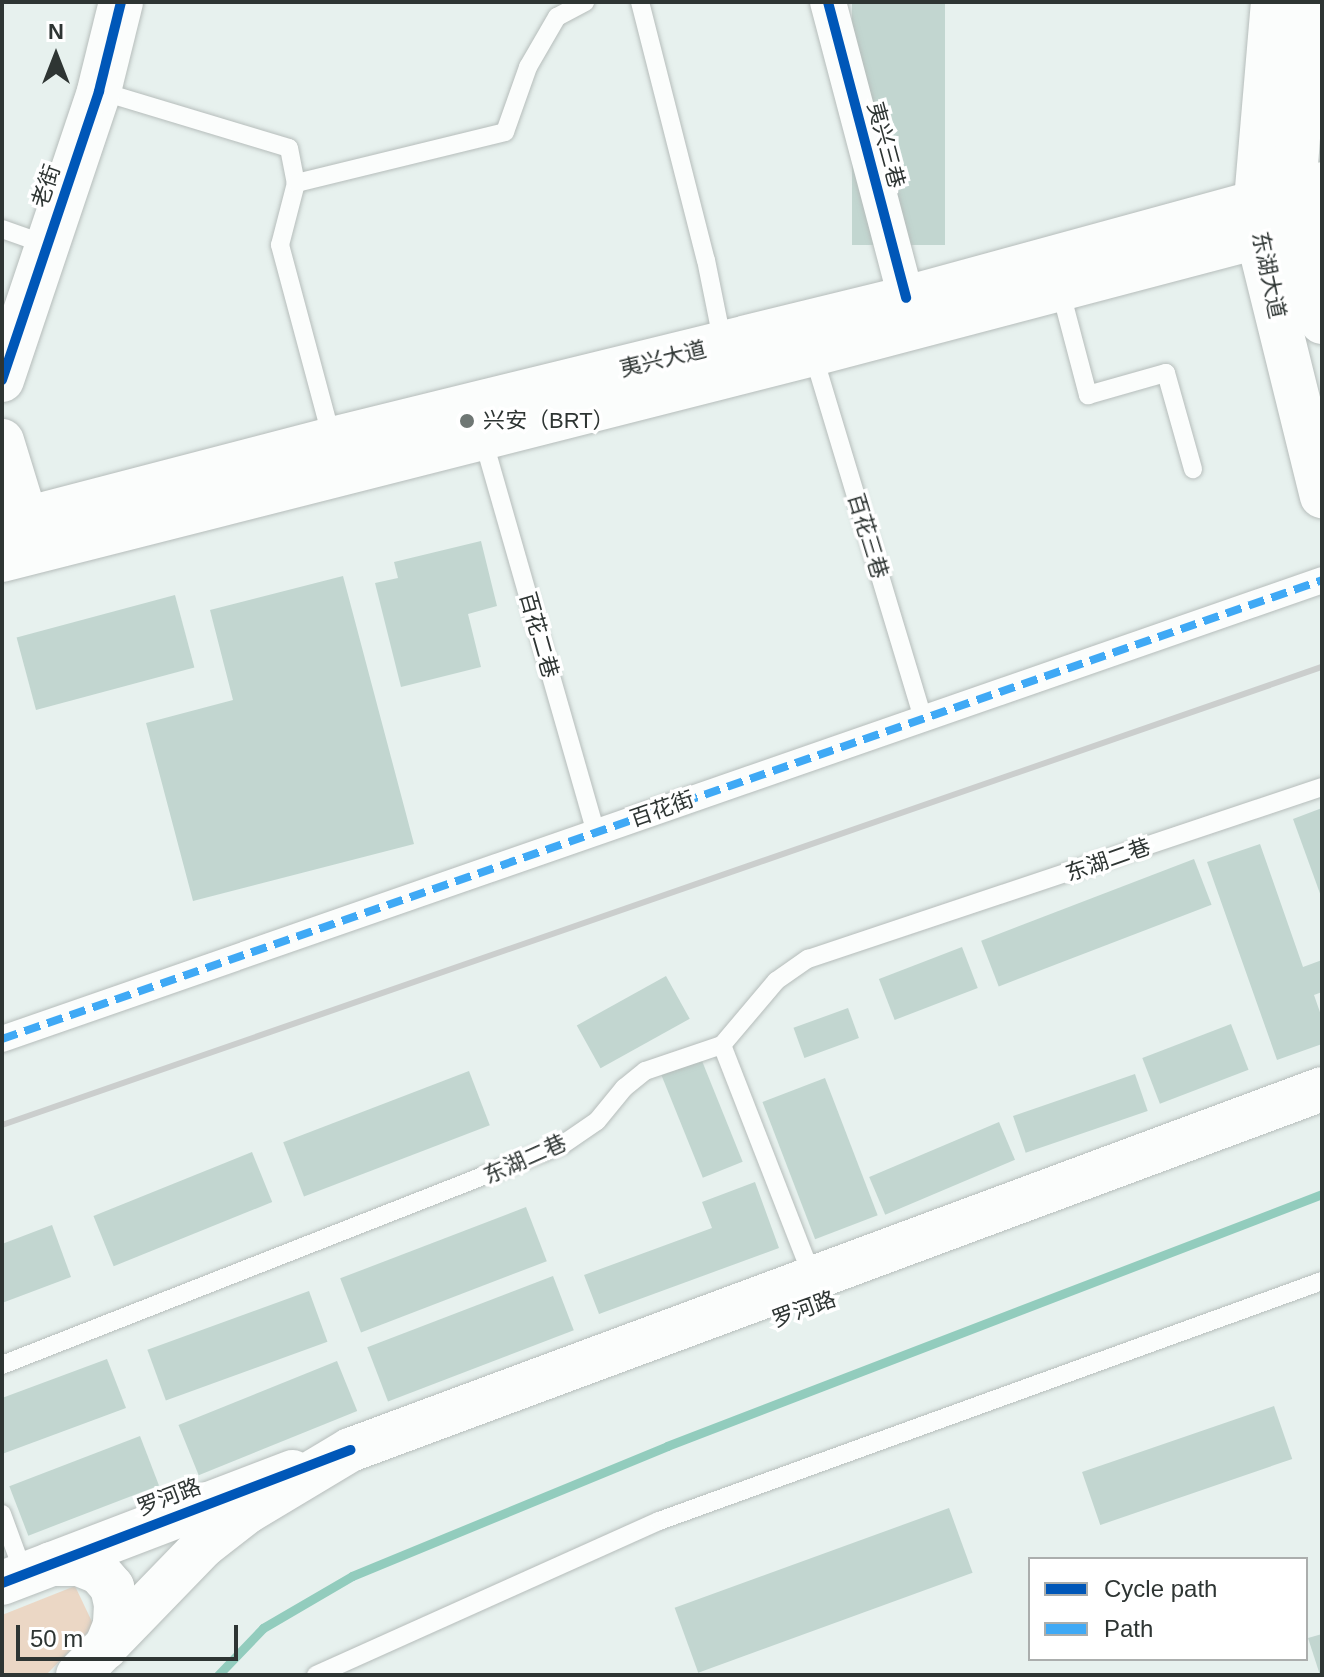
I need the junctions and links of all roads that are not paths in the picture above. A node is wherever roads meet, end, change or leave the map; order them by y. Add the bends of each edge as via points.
1 (121, 2) edge
2 (585, 2) edge
3 (640, 2) edge
4 (828, 2) edge
5 (1273, 2) edge
6 (1308, 2) edge
7 (99, 91) junction
8 (296, 183) junction
9 (1292, 210) edge
10 (2, 229) edge
11 (47, 245) junction
12 (1060, 289) junction
13 (906, 298) junction
14 (1322, 322) edge
15 (723, 344) junction
16 (813, 354) junction
17 (2, 380) edge
18 (482, 438) junction
19 (332, 439) junction
20 (2, 441) edge
21 (1193, 469) dead end
22 (1322, 496) edge
23 (14, 522) edge
24 (2, 560) edge
25 (1322, 580) edge
26 (923, 718) junction
27 (1322, 787) edge
28 (596, 832) junction
29 (2, 1039) edge
30 (722, 1045) junction
31 (1322, 1089) edge
32 (1322, 1116) edge
33 (813, 1278) junction
34 (1322, 1281) edge
35 (2, 1365) edge
36 (350, 1450) junction
37 (2, 1514) edge
38 (26, 1574) edge
39 (99, 1666) edge
40 (316, 1675) edge

1 - 7 main road, 老街
2 - 8 lane via 557,17 528,67 505,132
3 - 15 lane
4 - 13 street, 夷兴三巷
5 - 9 main road, 东湖大道
6 - 9 main road, 东湖大道
7 - 8 lane via 289,148
7 - 11 main road, 老街
8 - 19 lane via 280,245
9 - 12 main road, 夷兴大道
9 - 13 main road, 夷兴大道
9 - 14 main road, 东湖大道
9 - 22 main road, 东湖大道
10 - 11 lane
11 - 17 main road, 老街
12 - 16 main road, 夷兴大道
12 - 21 lane via 1088,395 1166,373
13 - 15 main road, 夷兴大道
15 - 19 main road, 夷兴大道
16 - 18 main road, 夷兴大道
16 - 26 lane, 百花三巷
18 - 24 main road, 夷兴大道
18 - 28 lane, 百花二巷
19 - 23 main road, 夷兴大道
20 - 23 main road
25 - 26 street, 百花街
26 - 28 street, 百花街
27 - 30 lane, 东湖二巷 via 808,959 776,981
28 - 29 street, 百花街
30 - 33 lane
30 - 35 lane, 东湖二巷 via 645,1071 597,1121 562,1145
31 - 33 main road, 罗河路
32 - 39 main road, 罗河路 via 370,1471 293,1515 220,1566
33 - 36 main road, 罗河路
34 - 40 lane via 659,1521
36 - 38 main road, 罗河路
36 - 39 main road, 罗河路 via 248,1511 203,1546
37 - 38 lane
38 - 39 main road via 79,1564 99,1572 112,1587 115,1625

